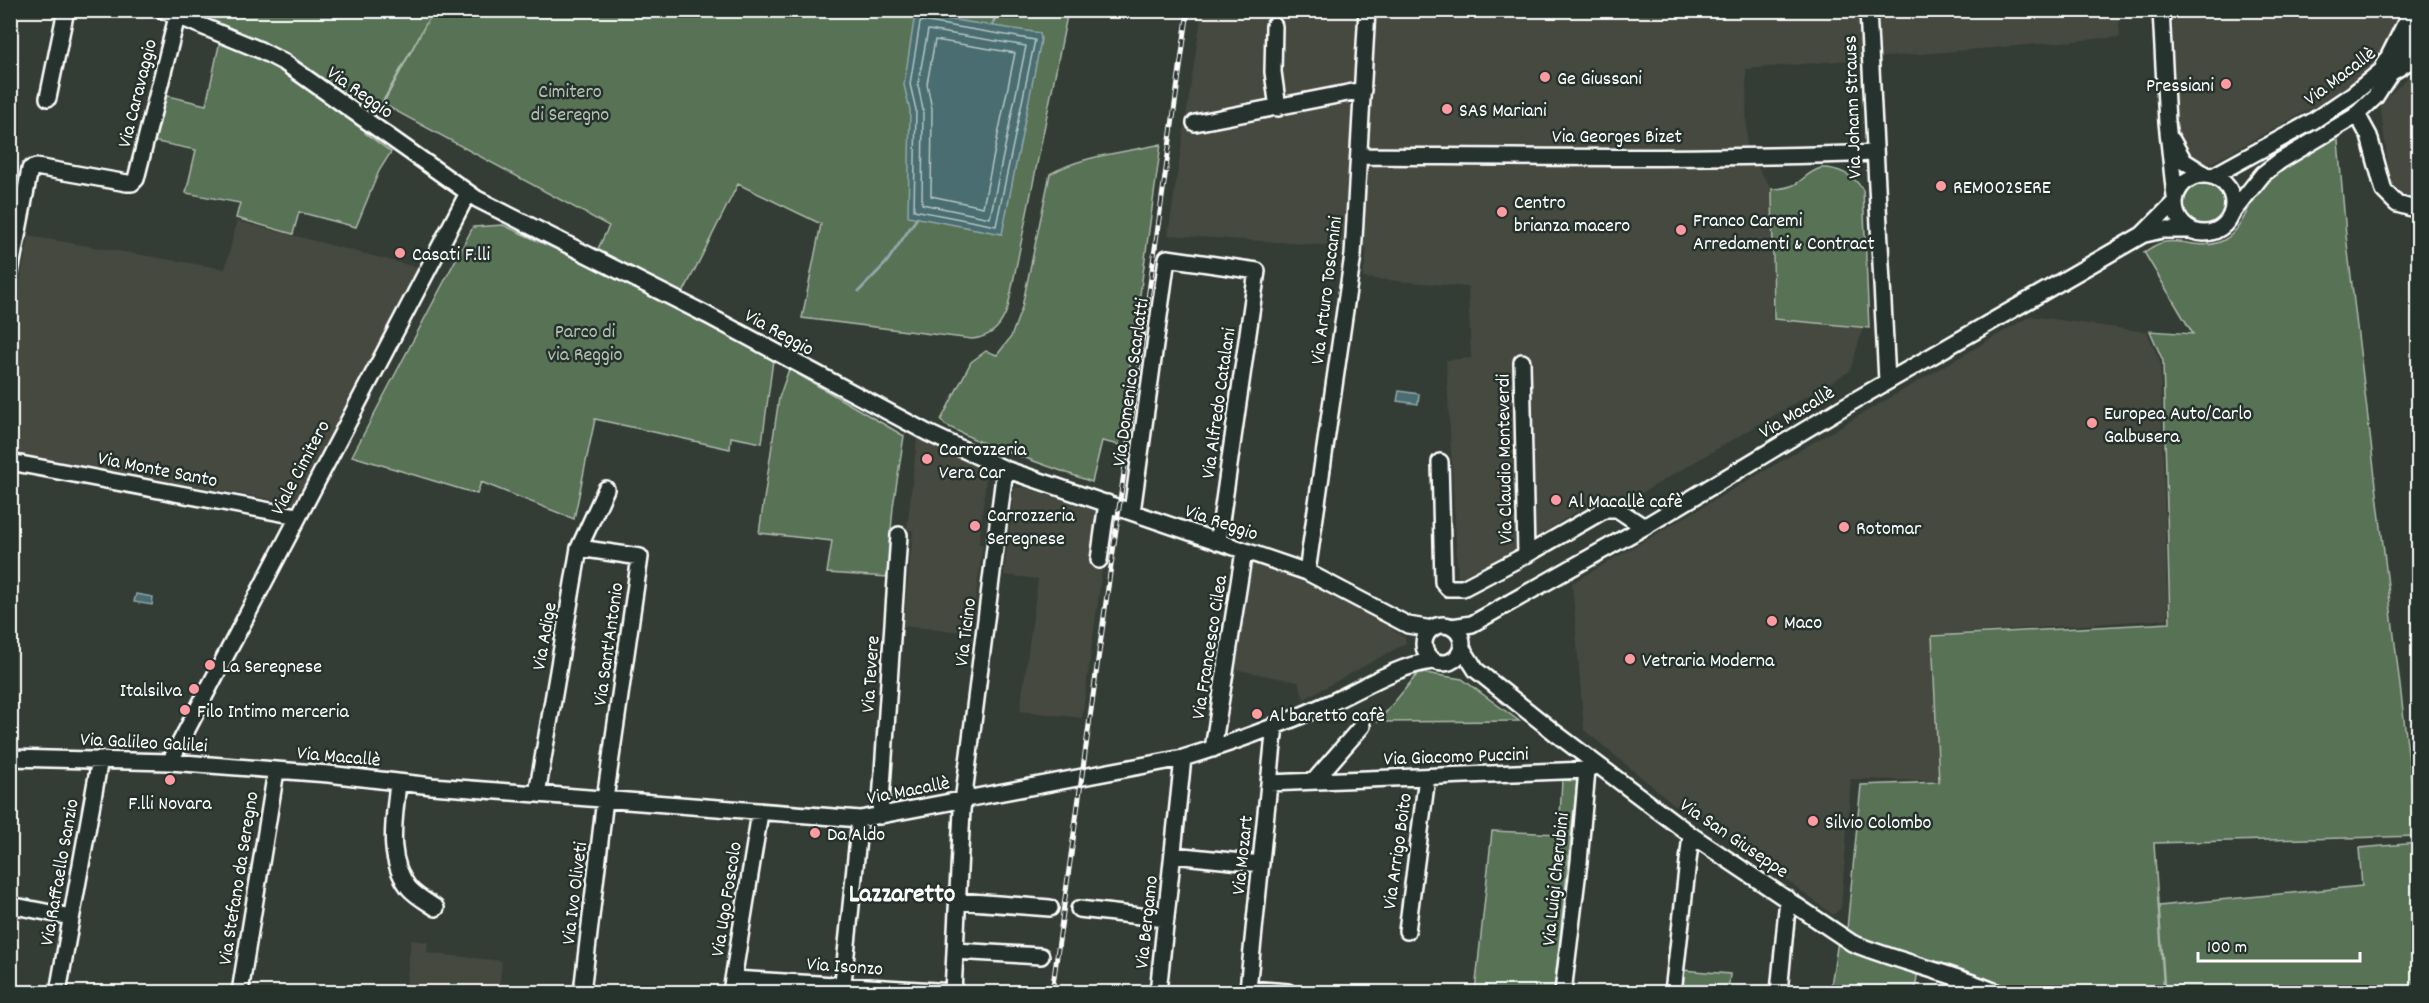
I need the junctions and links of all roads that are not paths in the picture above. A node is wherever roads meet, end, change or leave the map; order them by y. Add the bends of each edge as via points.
1 (66, 10) edge
2 (1367, 10) edge
3 (1868, 10) edge
4 (2161, 10) edge
5 (2412, 10) edge
6 (170, 14) edge
7 (1274, 26) dead end
8 (2418, 31) edge
9 (2411, 54) edge
10 (2385, 72) junction
11 (1363, 90) junction
12 (48, 98) dead end
13 (1278, 108) junction
14 (2357, 114) junction
15 (1195, 123) dead end
16 (2337, 127) junction
17 (2168, 134) junction
18 (2369, 136) junction
19 (1874, 153) junction
20 (1360, 156) junction
21 (2242, 162) junction
22 (2210, 175) junction
23 (468, 193) junction
24 (2175, 200) junction
25 (2418, 210) edge
26 (2231, 214) junction
27 (2190, 230) junction
28 (2142, 235) junction
29 (13, 245) edge
30 (1167, 258) joint
31 (10, 272) edge
32 (1522, 362) dead end
33 (1887, 381) junction
34 (10, 462) edge
35 (1440, 462) dead end
36 (1005, 469) junction
37 (606, 489) dead end
38 (1107, 503) junction
39 (1132, 512) junction
40 (297, 516) junction
41 (1644, 527) junction
42 (899, 535) dead end
43 (1218, 542) junction
44 (579, 548) junction
45 (1244, 551) junction
46 (1526, 555) junction
47 (1099, 560) dead end
48 (1307, 572) junction
49 (1472, 624) junction
50 (1408, 625) junction
51 (1452, 627) junction
52 (1432, 628) junction
53 (1424, 644) junction
54 (1462, 645) junction
55 (1433, 661) junction
56 (1450, 662) junction
57 (1406, 667) junction
58 (1476, 670) junction
59 (1275, 725) junction
60 (1362, 726) dead end
61 (1213, 749) junction
62 (10, 758) edge
63 (1183, 758) junction
64 (100, 759) junction
65 (170, 762) junction
66 (1592, 768) junction
67 (276, 771) junction
68 (1427, 777) junction
69 (1314, 781) junction
70 (398, 782) junction
71 (1269, 783) junction
72 (537, 794) junction
73 (605, 799) junction
74 (964, 800) junction
75 (760, 813) junction
76 (880, 816) junction
77 (860, 819) junction
78 (1691, 835) junction
79 (1173, 855) junction
80 (1261, 864) junction
81 (1788, 899) junction
82 (958, 901) junction
83 (10, 905) edge
84 (435, 908) dead end
85 (1050, 908) dead end
86 (1079, 909) dead end
87 (71, 917) junction
88 (1166, 919) junction
89 (1407, 931) dead end
90 (955, 951) junction
91 (1041, 956) dead end
92 (732, 986) edge
93 (1971, 987) edge
94 (843, 989) edge
95 (953, 992) edge
96 (58, 993) edge
97 (240, 993) edge
98 (582, 993) edge
99 (1158, 993) edge
100 (1288, 993) edge
101 (1563, 993) edge
102 (1673, 993) edge
103 (1779, 993) edge
104 (1995, 993) edge

1 - 12 street
2 - 11 street, Via Arturo Toscanini
3 - 19 street, Via Johann Strauss
4 - 17 street
5 - 10 street
6 - 23 street, Via Reggio via 285,63
6 - 29 street, Via Caravaggio via 136,179 127,183 36,166 30,169
7 - 13 street
8 - 9 street, Via Macallè
9 - 10 street, Via Macallè
10 - 14 street, Via Macallè via 2375,97
10 - 21 street, Via Macallè
11 - 13 street
11 - 20 street, Via Arturo Toscanini
13 - 15 street
14 - 16 street, Via Macallè
14 - 18 street
14 - 21 street via 2343,112 2328,117 2275,150
16 - 18 street
16 - 26 street, Via Macallè via 2263,174
17 - 22 street via 2184,161
17 - 24 street
18 - 25 street via 2384,191 2397,204
19 - 20 street, Via Georges Bizet
19 - 33 street, Via Johann Strauss
20 - 48 street, Via Arturo Toscanini via 1353,255
21 - 22 street, Via Macallè
22 - 24 street via 2190,178 2179,188
22 - 26 street via 2228,188 2233,204
23 - 36 street, Via Reggio via 913,426
23 - 40 street, Viale Cimitero
24 - 27 street via 2177,217
24 - 28 street, Via Macallè
26 - 27 street via 2218,230 2205,234
27 - 28 street, Via Macallè
28 - 33 street, Via Macallè
29 - 31 street
30 - 39 street, Via Domenico Scarlatti
30 - 43 street, Via Alfredo Catalani via 1257,271
32 - 46 street, Via Claudio Monteverdi
33 - 41 street, Via Macallè
34 - 40 street, Via Monte Santo
35 - 46 street via 1443,582 1448,588 1458,590
36 - 38 street, Via Reggio
36 - 74 street, Via Ticino
37 - 44 street, Via Adige
38 - 39 street, Via Reggio
38 - 47 street
39 - 43 street, Via Reggio
40 - 65 street, Viale Cimitero
41 - 46 street via 1617,509 1606,509
41 - 49 street, Via Macallè
42 - 76 street, Via Tevere
43 - 45 street, Via Reggio
44 - 72 street, Via Adige
44 - 73 street, Via Sant'Antonio via 640,557
45 - 48 street, Via Reggio
45 - 61 street, Via Francesco Cilea
48 - 50 street, Via Reggio
49 - 51 street, Via Macallè
49 - 54 street
50 - 52 street, Via Reggio
50 - 53 street, Via Reggio
51 - 52 street
51 - 54 street via 1459,633
52 - 53 street
53 - 55 street
53 - 57 street, Via Macallè
54 - 56 street via 1459,656
54 - 58 street, Via San Giuseppe
55 - 56 street
55 - 57 street, Via Macallè
56 - 58 street, Via San Giuseppe
57 - 59 street, Via Macallè
58 - 66 street, Via San Giuseppe
59 - 61 street, Via Macallè
59 - 71 street, Via Mozart
60 - 69 street, Via Giacomo Puccini
61 - 63 street, Via Macallè
62 - 64 street, Via Galileo Galilei
63 - 74 street, Via Macallè
63 - 79 street, Via Bergamo
64 - 65 street, Via Galileo Galilei
64 - 87 street, Via Raffaello Sanzio
65 - 67 street, Via Galileo Galilei
66 - 68 street, Via Giacomo Puccini
66 - 78 street, Via San Giuseppe
66 - 101 street, Via Luigi Cherubini
67 - 70 street, Via Macallè
67 - 97 street, Via Stefano da Seregno
68 - 69 street, Via Giacomo Puccini
68 - 89 street, Via Arrigo Boito
69 - 71 street, Via Giacomo Puccini
70 - 72 street, Via Macallè
70 - 84 street, Via Macallè via 394,858 410,889
71 - 80 street, Via Mozart
72 - 73 street, Via Macallè
73 - 75 street, Via Macallè
73 - 98 street, Via Ivo Oliveti
74 - 76 street, Via Macallè
74 - 82 street, Via Ticino
75 - 77 street, Via Macallè
75 - 92 street, Via Ugo Foscolo
76 - 77 street, Via Macallè
77 - 94 street
78 - 81 street, Via San Giuseppe
78 - 102 street
79 - 80 street, Via Bergamo
79 - 88 street, Via Bergamo
80 - 100 street, Via Mozart via 1248,989
81 - 93 street, Via San Giuseppe via 1852,943
81 - 103 street
82 - 85 street
82 - 90 street, Via Ticino
83 - 87 street
86 - 88 street
87 - 96 street, Via Raffaello Sanzio
88 - 99 street, Via Bergamo
90 - 91 street
90 - 95 street, Via Ticino
92 - 94 street, Via Isonzo
93 - 104 street, Via San Giuseppe
94 - 95 street, Via Isonzo

